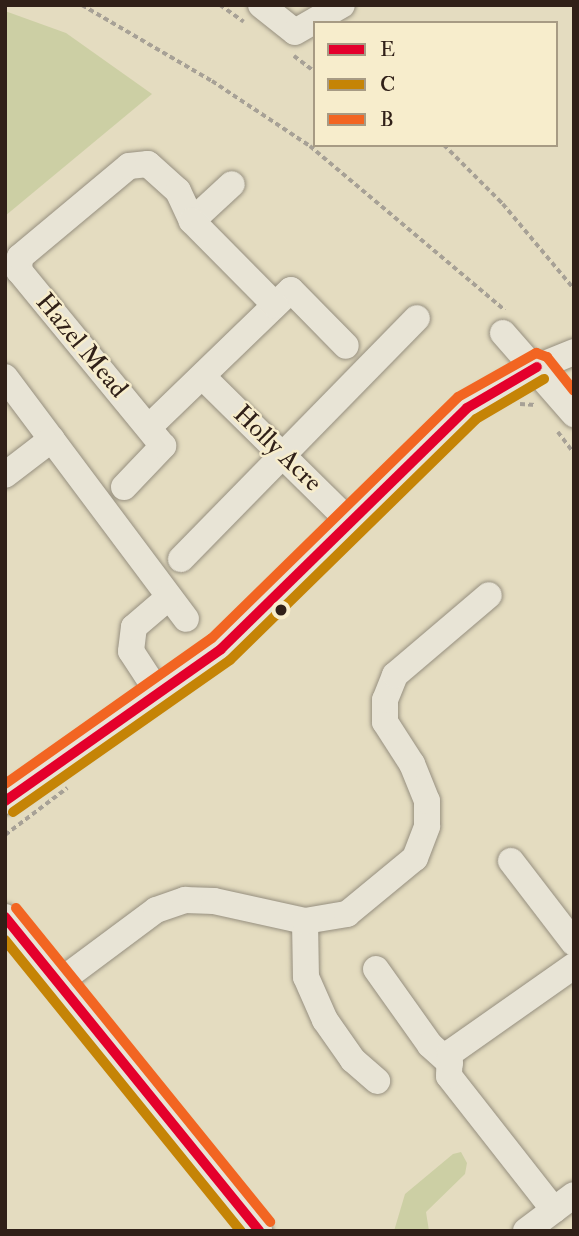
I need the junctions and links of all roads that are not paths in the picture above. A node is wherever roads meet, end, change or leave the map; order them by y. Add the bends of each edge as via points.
1 (261, 5) edge
2 (342, 5) edge
3 (314, 21) edge
4 (313, 22) edge
5 (232, 184) dead end
6 (192, 220) junction
7 (275, 305) junction
8 (416, 318) dead end
9 (505, 322) road end
10 (346, 346) dead end
11 (574, 352) edge
12 (537, 367) junction
13 (5, 377) edge
14 (204, 378) junction
15 (563, 420) edge
16 (156, 436) junction
17 (52, 439) junction
18 (283, 454) junction
19 (5, 475) edge
20 (124, 487) dead end
21 (350, 522) junction
22 (181, 559) dead end
23 (489, 595) dead end
24 (170, 597) junction
25 (186, 620) dead end
26 (159, 694) junction
27 (5, 801) edge
28 (511, 861) dead end
29 (5, 917) edge
30 (305, 920) junction
31 (574, 943) edge
32 (574, 965) edge
33 (376, 969) dead end
34 (58, 984) junction
35 (450, 1063) junction
36 (377, 1081) dead end
37 (547, 1215) edge
38 (259, 1231) edge

1 - 4 street via 295,32
2 - 3 street
5 - 6 street
6 - 7 street, Hazel Mead
6 - 16 street, Hazel Mead via 178,191 148,164 129,166 20,257 19,271
7 - 10 street via 291,290
7 - 14 street
8 - 18 street
9 - 12 street
11 - 12 street
12 - 15 street
12 - 21 street via 467,408
13 - 17 street
14 - 16 street
14 - 18 street, Holly Acre
16 - 20 street
17 - 19 street
17 - 24 street
18 - 21 street, Holly Acre
18 - 22 street
21 - 26 street via 221,649
23 - 30 street via 395,675 385,700 385,722 412,764 427,801 428,826 415,858 347,915
24 - 25 street
24 - 26 street via 134,627 131,651
26 - 27 street
28 - 31 street
29 - 34 street
30 - 34 street via 214,901 186,900 156,910
30 - 36 street via 306,977 325,1020 353,1060
32 - 35 street via 450,1053
33 - 35 street via 430,1045
34 - 38 street
35 - 37 street via 449,1076

